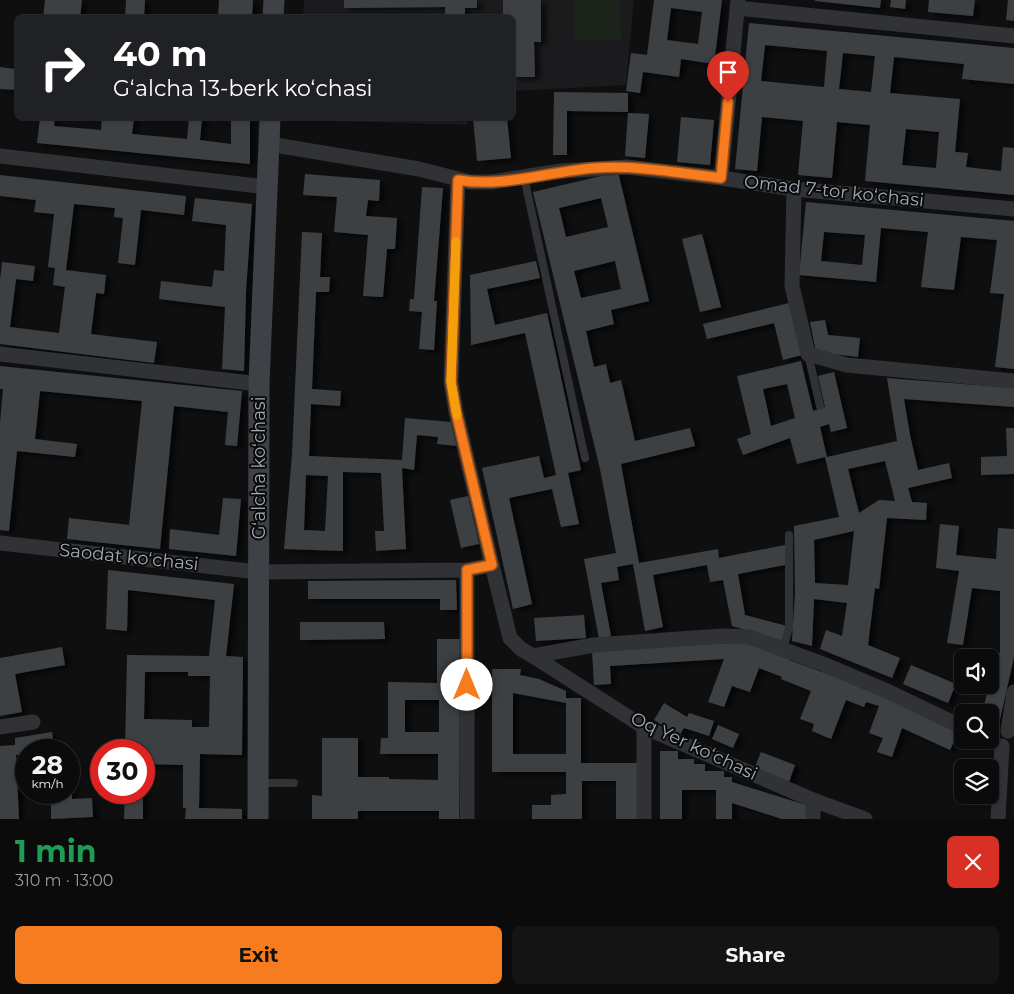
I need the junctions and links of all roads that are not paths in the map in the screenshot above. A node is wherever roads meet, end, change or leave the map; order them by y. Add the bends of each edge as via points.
1 (274, 0) edge
2 (737, 4) edge
3 (273, 15) edge
4 (1014, 36) edge
5 (270, 120) edge
6 (270, 144) junction
7 (0, 156) edge
8 (524, 177) junction
9 (721, 178) junction
10 (458, 180) junction
11 (267, 188) junction
12 (794, 189) junction
13 (1014, 208) edge
14 (0, 354) edge
15 (808, 354) junction
16 (1014, 381) edge
17 (259, 384) junction
18 (820, 406) dead end
19 (585, 458) dead end
20 (789, 535) dead end
21 (0, 543) edge
22 (492, 565) junction
23 (467, 570) junction
24 (258, 572) junction
25 (783, 649) junction
26 (533, 656) junction
27 (1014, 692) edge
28 (33, 722) dead end
29 (954, 723) edge
30 (0, 727) edge
31 (644, 727) junction
32 (1011, 731) edge
33 (999, 740) edge
34 (995, 749) edge
35 (294, 783) dead end
36 (259, 784) junction
37 (813, 800) junction
38 (258, 819) edge
39 (467, 819) edge
40 (644, 819) edge
41 (813, 819) edge
42 (864, 819) edge
43 (998, 819) edge

1 - 3 street
2 - 4 street
2 - 9 street
5 - 6 street, Gʻalcha koʻchasi
6 - 10 street, Omad 7-tor koʻchasi via 419,169
6 - 11 street, Gʻalcha koʻchasi
7 - 11 street
8 - 9 street, Omad 7-tor koʻchasi via 627,167
8 - 10 street, Omad 7-tor koʻchasi via 492,182
8 - 19 lane
9 - 12 street, Omad 7-tor koʻchasi
10 - 22 street, Oq Yer koʻchasi via 451,382
11 - 17 street, Gʻalcha koʻchasi
12 - 13 street, Omad 7-tor koʻchasi
12 - 15 street via 792,286
14 - 17 street
15 - 16 street via 847,365
15 - 18 lane
17 - 24 street, Gʻalcha koʻchasi
20 - 25 lane via 789,628
21 - 24 street, Saodat koʻchasi
22 - 23 street, Saodat koʻchasi
22 - 26 street, Oq Yer koʻchasi via 510,638
23 - 24 street, Saodat koʻchasi
23 - 39 street
24 - 36 street, Gʻalcha koʻchasi
25 - 26 street via 749,637 723,636 594,645
25 - 29 street via 890,692
26 - 31 street, Oq Yer koʻchasi
27 - 32 street
28 - 30 street
31 - 37 street, Oq Yer koʻchasi
31 - 40 street
32 - 33 street
34 - 43 street
35 - 36 lane
36 - 38 street, Gʻalcha koʻchasi
37 - 41 street
37 - 42 street, Oq Yer koʻchasi

